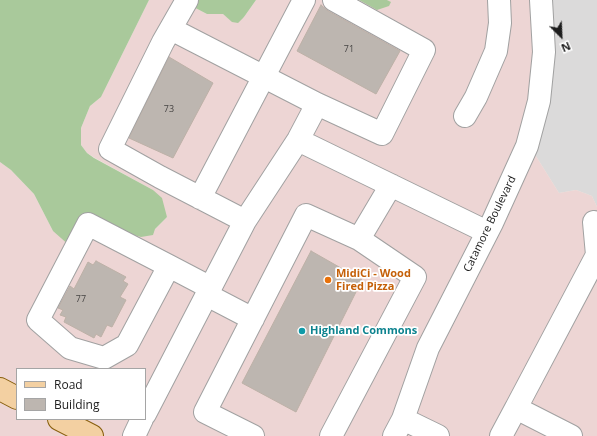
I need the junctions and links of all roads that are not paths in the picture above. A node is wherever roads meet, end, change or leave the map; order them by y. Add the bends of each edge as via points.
1 (188, 0) edge
2 (304, 0) edge
3 (334, 0) edge
4 (499, 0) edge
5 (541, 0) edge
6 (171, 29) junction
7 (263, 77) junction
8 (317, 104) junction
9 (464, 116) dead end
10 (298, 140) junction
11 (391, 186) junction
12 (200, 198) junction
13 (245, 221) junction
14 (594, 222) dead end
15 (487, 232) junction
16 (359, 239) junction
17 (169, 266) junction
18 (209, 291) junction
19 (253, 319) junction
20 (0, 389) edge
21 (16, 397) edge
22 (516, 408) junction
23 (146, 412) edge
24 (61, 420) edge
25 (142, 420) edge
26 (398, 428) edge
27 (92, 436) edge
28 (134, 436) edge
29 (253, 436) edge
30 (331, 436) edge
31 (438, 436) edge
32 (502, 436) edge
33 (572, 436) edge

1 - 6 street
2 - 7 street
3 - 8 street via 424,50 382,134
4 - 9 street via 500,23 496,51 476,97
5 - 15 street, Catamore Boulevard via 544,52 539,100 527,146
6 - 7 street
6 - 12 street via 110,149
7 - 8 street
7 - 12 street
8 - 10 street
10 - 11 street
10 - 13 street
11 - 15 street
11 - 16 street
12 - 13 street
13 - 18 street
14 - 22 street via 597,255
15 - 26 street, Catamore Boulevard via 428,348
16 - 19 street via 306,215
16 - 30 street via 414,277
17 - 17 street via 127,345 104,358 70,348 38,320 88,224
17 - 18 street
18 - 19 street
18 - 23 street
19 - 29 street via 205,412
20 - 21 main road
22 - 32 street
22 - 33 street
24 - 27 main road
25 - 28 street
26 - 31 street

